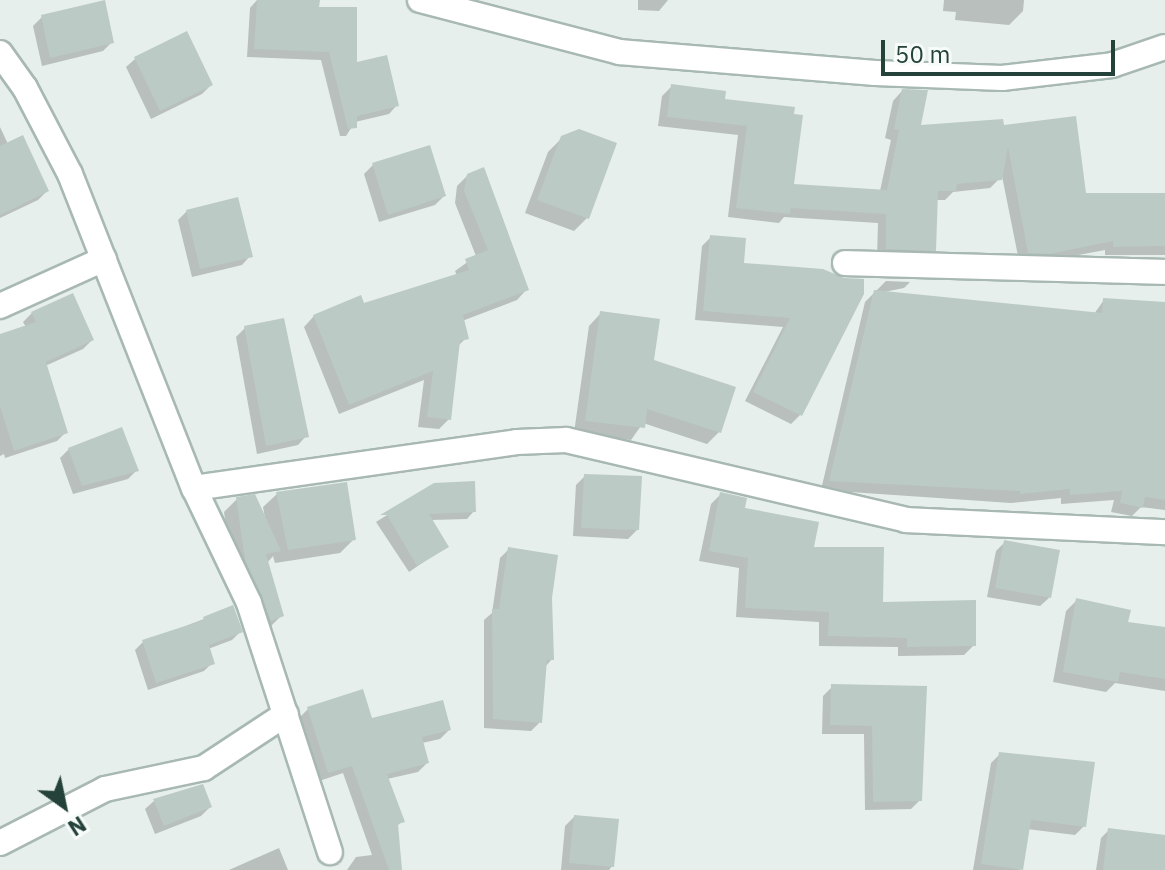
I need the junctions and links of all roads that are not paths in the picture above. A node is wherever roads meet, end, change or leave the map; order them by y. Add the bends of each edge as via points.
1 (420, 0) edge
2 (1165, 47) edge
3 (0, 53) edge
4 (104, 259) junction
5 (845, 263) dead end
6 (1165, 272) edge
7 (0, 306) edge
8 (194, 488) junction
9 (1165, 532) edge
10 (286, 714) junction
11 (0, 843) edge
12 (330, 852) dead end

1 - 2 street via 619,52 875,73 1002,78 1112,65
3 - 4 street via 25,88 70,174
4 - 7 street
4 - 8 street
5 - 6 street
8 - 9 street via 517,442 566,440 906,520
8 - 10 street via 249,603
10 - 11 street via 204,768 105,789
10 - 12 street

